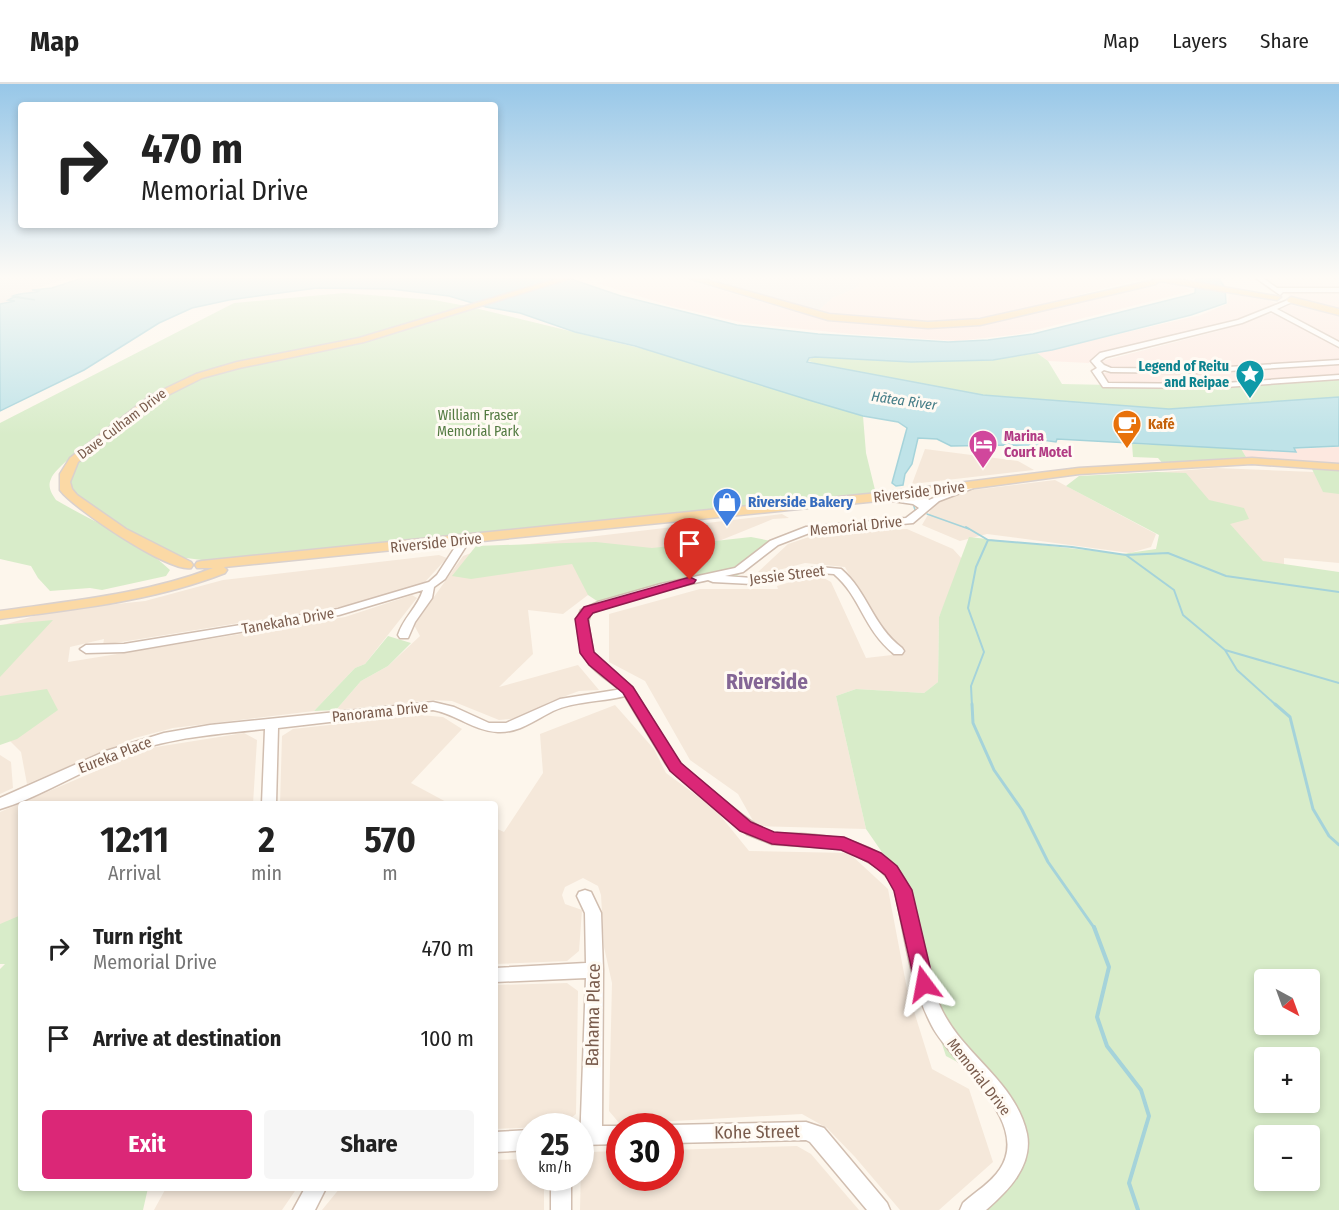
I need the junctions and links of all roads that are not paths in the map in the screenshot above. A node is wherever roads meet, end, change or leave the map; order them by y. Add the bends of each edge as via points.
1 (392, 331) edge
2 (1205, 331) edge
3 (1320, 331) edge
4 (1339, 345) edge
5 (1339, 362) edge
6 (1103, 368) junction
7 (1339, 377) edge
8 (1339, 467) edge
9 (971, 485) junction
10 (920, 492) junction
11 (880, 497) junction
12 (925, 508) junction
13 (465, 540) junction
14 (177, 573) junction
15 (707, 577) junction
16 (429, 586) junction
17 (0, 615) edge
18 (404, 635) dead end
19 (86, 649) dead end
20 (898, 651) dead end
21 (628, 690) junction
22 (272, 724) junction
23 (269, 801) edge
24 (0, 804) edge
25 (585, 896) dead end
26 (595, 970) junction
27 (498, 975) edge
28 (587, 1113) edge
29 (684, 1134) edge
30 (516, 1141) edge
31 (498, 1142) edge
32 (314, 1191) edge
33 (561, 1191) edge
34 (303, 1210) edge
35 (561, 1210) edge
36 (880, 1210) edge
37 (970, 1210) edge

1 - 14 main road, Dave Culham Drive via 199,376 154,398 74,460 65,473 66,490
2 - 6 street via 1100,356 1095,361
3 - 4 street
5 - 6 street via 1196,372
6 - 7 street via 1096,372 1106,385 1211,386
8 - 9 main road, Riverside Drive via 1238,462 1079,471
9 - 10 main road, Riverside Drive
9 - 12 street, Memorial Drive via 936,499
10 - 11 main road, Riverside Drive
10 - 12 street via 926,500
11 - 12 street, Memorial Drive via 913,500
11 - 13 main road, Riverside Drive
12 - 15 street, Memorial Drive via 915,518 901,523 810,529 774,543 739,570
13 - 14 main road, Riverside Drive via 203,570 195,580
13 - 16 street via 441,577
14 - 17 main road via 80,603
15 - 20 street, Jessie Street via 752,581 819,570 837,571 851,586 869,622
15 - 21 street, Memorial Drive via 602,604 583,615 587,653
16 - 18 street
16 - 19 street, Tanekaha Drive via 329,614 124,648
21 - 22 street, Panorama Drive via 555,705 522,725 509,728 489,728 454,710 433,706
21 - 37 street, Memorial Drive via 676,767 746,826 772,838 844,843 874,857 895,876 903,890 934,1013 951,1042 1006,1107 1016,1127 1019,1143 1012,1168
22 - 23 street
22 - 24 street, Eureka Place via 184,733 146,742
25 - 26 street, Bahama Place via 593,913
26 - 27 street
26 - 28 street, Bahama Place
29 - 36 street, Kohe Street via 806,1131 817,1135
30 - 31 street
32 - 34 street
33 - 35 street

